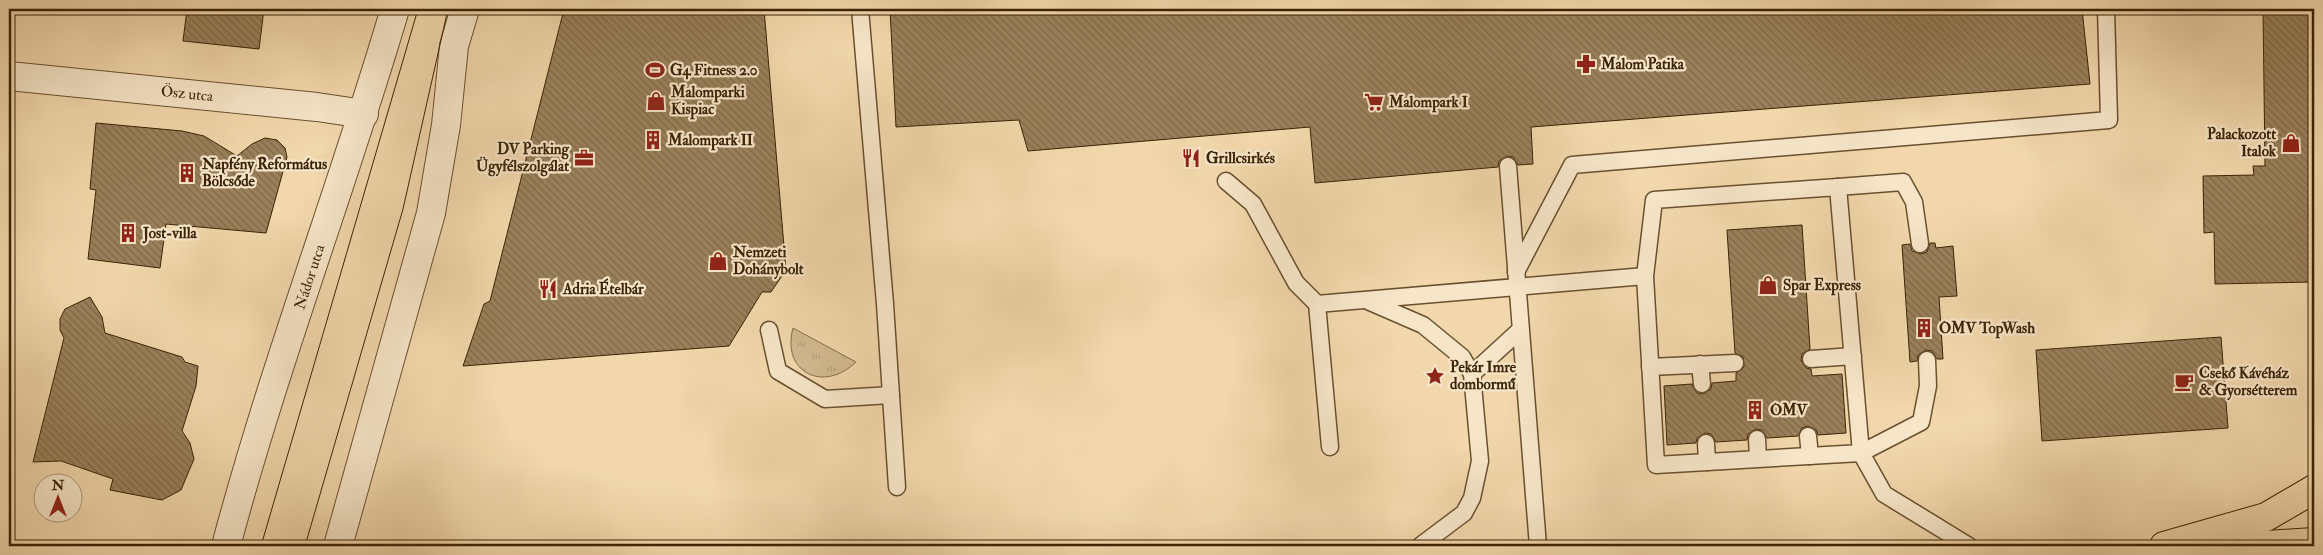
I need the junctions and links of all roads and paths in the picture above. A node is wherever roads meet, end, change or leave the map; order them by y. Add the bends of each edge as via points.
1 (396, 9) edge
2 (465, 9) edge
3 (860, 9) edge
4 (2106, 9) edge
5 (9, 76) edge
6 (364, 114) junction
7 (1508, 166) dead end
8 (1226, 181) dead end
9 (1838, 187) junction
10 (1920, 244) dead end
11 (1516, 272) junction
12 (1645, 276) junction
13 (1517, 288) junction
14 (1368, 301) junction
15 (1316, 304) junction
16 (769, 330) dead end
17 (1520, 330) junction
18 (1853, 356) junction
19 (1810, 359) dead end
20 (1927, 360) dead end
21 (1735, 363) dead end
22 (1700, 364) junction
23 (1650, 367) junction
24 (1472, 374) junction
25 (1702, 384) dead end
26 (891, 395) junction
27 (1808, 436) dead end
28 (1757, 439) dead end
29 (1706, 442) dead end
30 (1330, 447) dead end
31 (1861, 453) junction
32 (1810, 456) junction
33 (1758, 458) junction
34 (1707, 462) junction
35 (896, 488) dead end
36 (2314, 489) edge
37 (2314, 542) edge
38 (226, 546) edge
39 (338, 546) edge
40 (1420, 546) edge
41 (1538, 546) edge
42 (1969, 546) edge
43 (2164, 546) edge
44 (2251, 546) edge

1 - 6 street, Nádor utca
2 - 39 street via 454,46 446,125 431,213
3 - 26 lane
4 - 11 lane via 2109,120 1572,164
5 - 6 street, Ösz utca
6 - 38 street, Nádor utca via 254,447
7 - 11 lane
8 - 15 lane via 1253,204 1296,283
9 - 10 lane via 1903,182 1914,202
9 - 12 lane via 1654,200
9 - 18 lane
11 - 13 lane
12 - 13 lane
12 - 23 lane
13 - 14 lane
13 - 17 lane
14 - 15 lane
14 - 24 lane via 1423,325 1462,358
15 - 30 lane
16 - 26 lane via 778,371 825,399
17 - 24 lane
17 - 41 lane
18 - 19 lane
18 - 31 lane
20 - 31 lane via 1928,386 1921,422
21 - 22 lane
22 - 23 lane
22 - 25 lane
23 - 34 lane via 1656,465
24 - 40 lane via 1480,461 1472,498 1464,513
26 - 35 lane
27 - 32 lane
28 - 33 lane
29 - 34 lane
31 - 32 lane
31 - 42 lane via 1884,494
32 - 33 lane
33 - 34 lane
36 - 43 main road via 2266,516
37 - 44 main road

